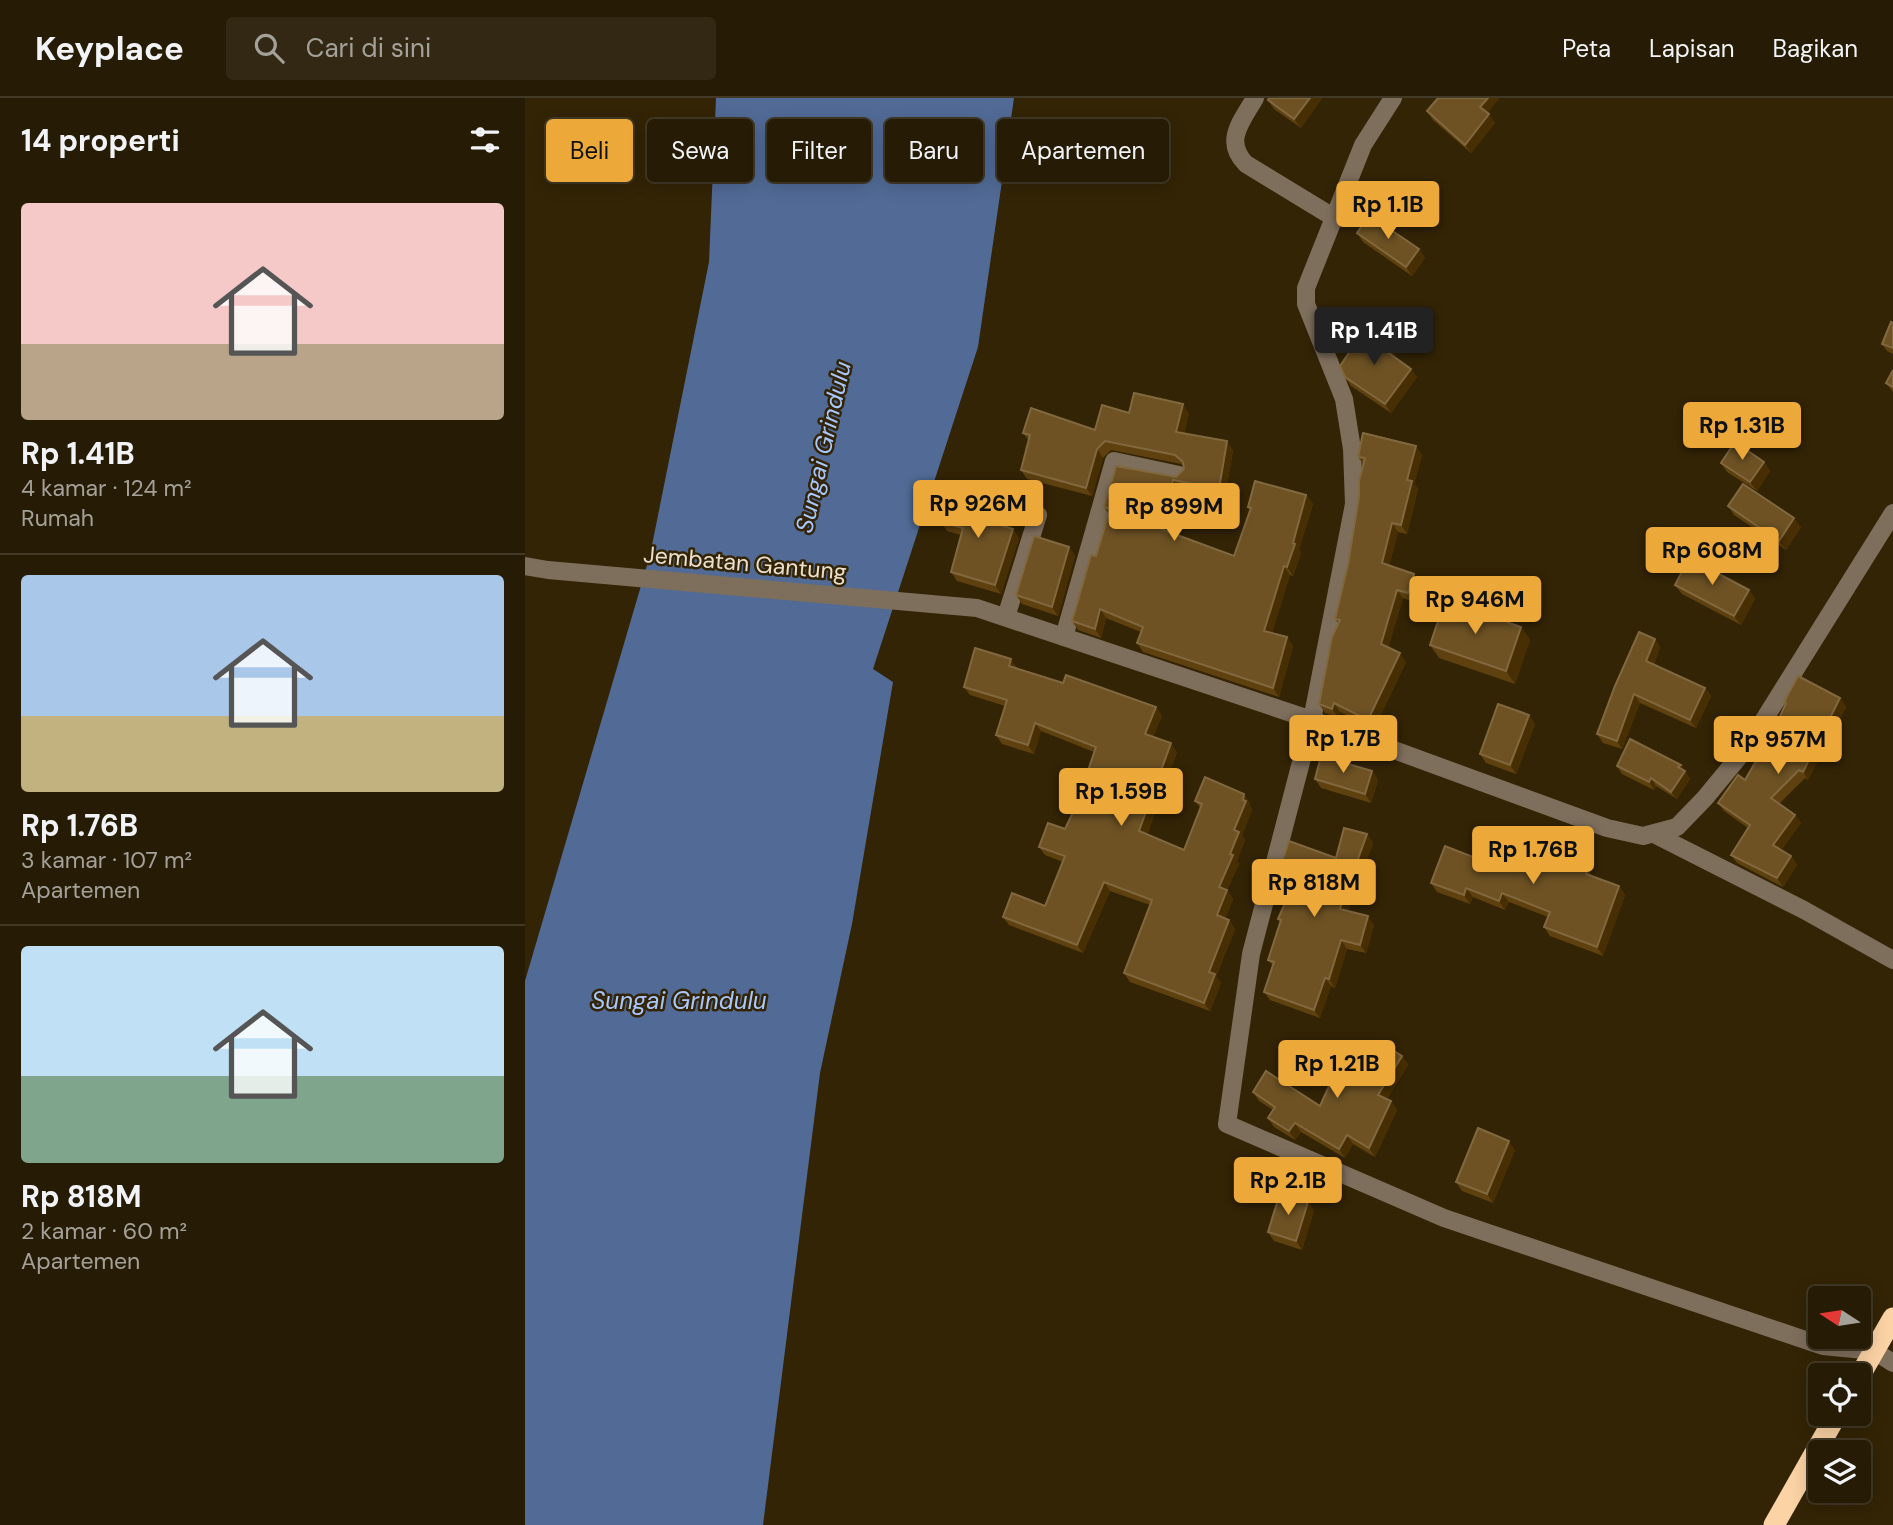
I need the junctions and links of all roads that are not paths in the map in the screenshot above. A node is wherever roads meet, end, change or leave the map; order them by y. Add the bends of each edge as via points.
1 (1255, 98) edge
2 (1393, 98) edge
3 (1333, 218) junction
4 (1179, 475) edge
5 (1893, 513) edge
6 (1038, 514) dead end
7 (525, 566) edge
8 (1006, 617) junction
9 (1064, 637) junction
10 (1312, 720) junction
11 (1654, 834) junction
12 (1893, 960) edge
13 (1893, 1318) edge
14 (1874, 1351) junction
15 (1867, 1363) edge
16 (1893, 1363) edge
17 (1830, 1426) edge
18 (1774, 1525) edge

1 - 3 street via 1235,133 1238,156
2 - 3 street via 1363,145
3 - 10 street via 1311,271 1305,304 1344,399 1354,504
4 - 9 street via 1114,461
5 - 11 street via 1747,747 1677,827
6 - 8 street
7 - 8 street, Jembatan Gantung via 977,608
8 - 9 street, Jembatan Gantung
9 - 10 street, Jembatan Gantung
10 - 11 street, Jembatan Gantung via 1608,828
10 - 14 street via 1251,954 1227,1124 1444,1218 1823,1346
11 - 12 street
13 - 14 highway
14 - 15 highway
14 - 16 street
17 - 18 highway

